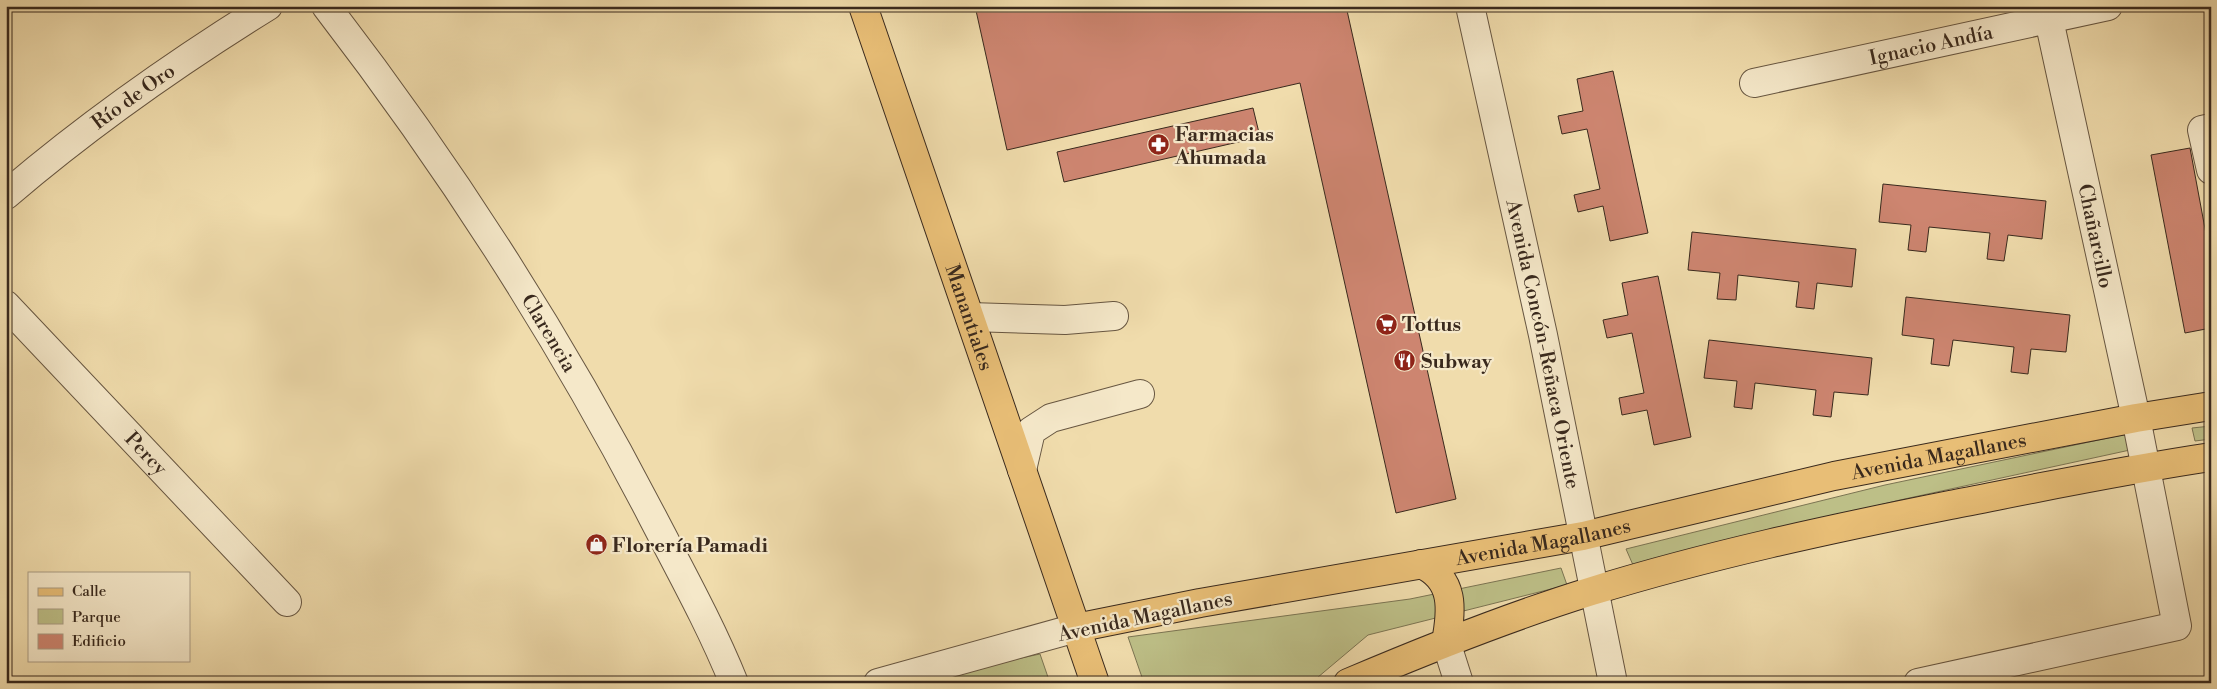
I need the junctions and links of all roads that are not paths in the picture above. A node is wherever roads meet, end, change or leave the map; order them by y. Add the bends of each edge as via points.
1 (268, 6) edge
2 (326, 6) edge
3 (863, 6) edge
4 (1470, 6) edge
5 (2108, 6) edge
6 (2047, 12) edge
7 (1754, 82) dead end
8 (2211, 128) edge
9 (2211, 170) edge
10 (6, 195) edge
11 (6, 305) edge
12 (1114, 316) dead end
13 (970, 317) junction
14 (1140, 394) dead end
15 (2211, 406) edge
16 (2136, 418) junction
17 (2211, 457) edge
18 (2144, 467) junction
19 (1022, 470) junction
20 (1583, 536) junction
21 (1421, 564) junction
22 (1592, 591) junction
23 (287, 602) dead end
24 (1076, 628) junction
25 (1446, 642) junction
26 (734, 683) edge
27 (878, 683) edge
28 (1095, 683) edge
29 (1348, 683) edge
30 (1458, 683) edge
31 (1612, 683) edge
32 (1918, 683) edge

1 - 10 street, Río de Oro via 130,97
2 - 26 street, Clarencia via 443,166 561,351 685,579
3 - 13 main road, Manantiales
4 - 20 street, Avenida Concón-Reñaca Oriente via 1545,345
5 - 6 street, Ignacio Andía
6 - 7 street, Ignacio Andía
6 - 16 street, Chañarcillo
8 - 9 street via 2202,130
11 - 23 street, Percy
12 - 13 street via 1065,320
13 - 19 main road, Manantiales
14 - 19 street via 1044,422 1031,431
15 - 16 main road, Avenida Magallanes
16 - 18 street, Chañarcillo
16 - 20 main road, Avenida Magallanes via 1834,476
17 - 18 main road
18 - 22 main road via 1786,540
18 - 32 street, Chañarcillo via 2177,626
19 - 24 main road, Manantiales
20 - 21 main road, Avenida Magallanes
20 - 22 street, Avenida Concón-Reñaca Oriente
21 - 24 main road, Avenida Magallanes
21 - 25 main road via 1431,569 1446,586 1450,612
22 - 25 main road
22 - 31 street, Avenida Concón-Reñaca Oriente
24 - 27 street, Avenida Magallanes
24 - 28 main road, Manantiales
25 - 29 main road
25 - 30 street

